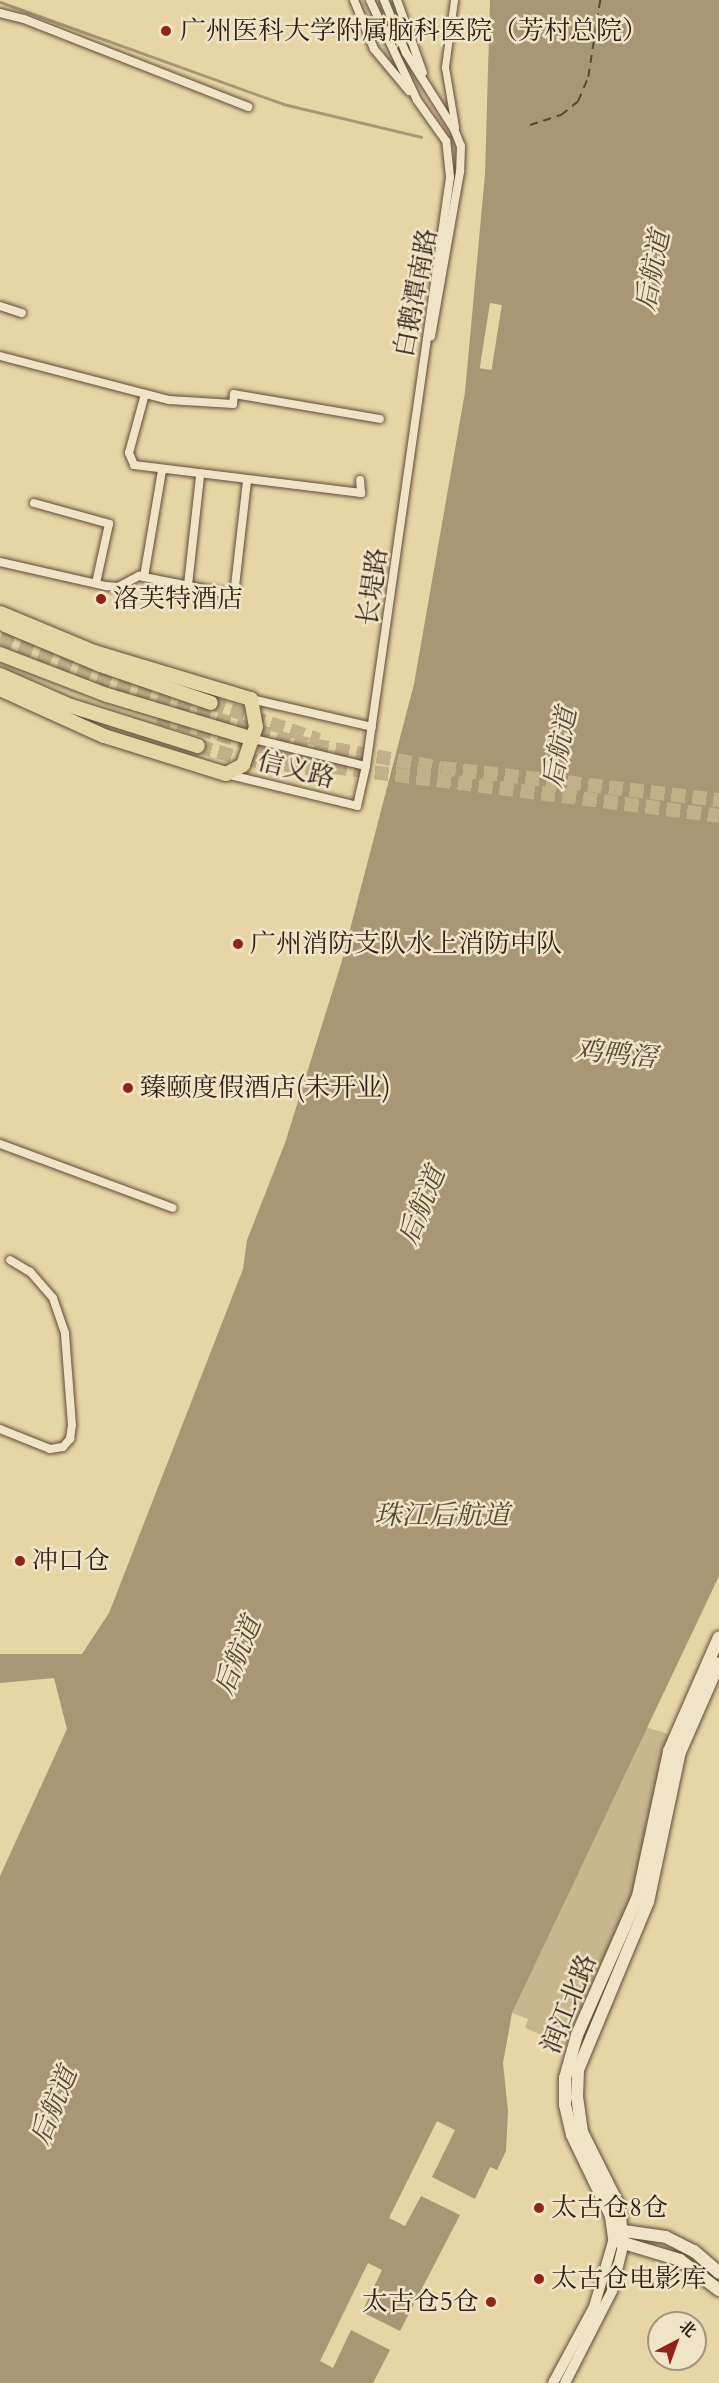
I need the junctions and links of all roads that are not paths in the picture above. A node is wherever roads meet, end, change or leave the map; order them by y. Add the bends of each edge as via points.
1 (354, 0) edge
2 (369, 0) edge
3 (384, 0) edge
4 (397, 0) edge
5 (454, 0) edge
6 (0, 14) edge
7 (430, 91) junction
8 (417, 100) junction
9 (248, 107) dead end
10 (456, 133) junction
11 (0, 306) edge
12 (22, 314) dead end
13 (0, 356) edge
14 (421, 374) junction
15 (145, 394) junction
16 (380, 419) dead end
17 (162, 471) junction
18 (200, 476) junction
19 (360, 480) dead end
20 (247, 481) junction
21 (34, 503) dead end
22 (0, 562) edge
23 (144, 577) junction
24 (96, 583) junction
25 (188, 585) junction
26 (0, 613) edge
27 (0, 622) edge
28 (0, 654) edge
29 (0, 675) edge
30 (0, 689) edge
31 (251, 699) junction
32 (211, 703) tunnel mouth
33 (372, 727) junction
34 (254, 739) junction
35 (198, 746) tunnel mouth
36 (366, 766) junction
37 (226, 774) junction
38 (357, 806) joint
39 (0, 1144) edge
40 (173, 1208) dead end
41 (10, 1260) dead end
42 (0, 1429) edge
43 (719, 1637) edge
44 (719, 1664) edge
45 (620, 2238) junction
46 (719, 2273) edge
47 (719, 2290) edge
48 (553, 2383) edge
49 (565, 2383) edge

1 - 8 street via 374,49
2 - 8 street, 白鹅潭南路
3 - 7 street, 白鹅潭南路 via 406,53
4 - 7 street
5 - 10 street via 445,67
6 - 9 street via 24,19
7 - 10 street, 白鹅潭南路
8 - 14 street, 白鹅潭南路 via 446,141 450,162
10 - 14 street, 白鹅潭南路 via 461,146 460,172 435,319
11 - 12 street
13 - 15 street
14 - 33 street, 长堤路
15 - 16 street via 233,404 234,394
15 - 17 street via 129,460 134,465
17 - 18 street
17 - 23 street
18 - 20 street
18 - 25 street
19 - 20 street via 361,493
20 - 25 street via 234,595
21 - 24 street via 110,524
22 - 24 street
23 - 24 street via 118,586
23 - 25 street
26 - 31 main road via 94,652
27 - 32 main road via 100,665
28 - 34 main road via 107,695
29 - 35 main road via 71,706
30 - 37 main road via 104,736
31 - 33 street
31 - 34 main road via 257,715
33 - 36 street, 长堤路
34 - 36 street
34 - 37 main road via 243,765
36 - 38 street, 长堤路
37 - 38 street, 信义路
39 - 40 street
41 - 42 street via 30,1272 53,1298 65,1333 72,1425 70,1439 63,1448 50,1449
43 - 45 main road, 润江北路 via 676,1730 638,1896 577,2035 565,2078 565,2105 572,2135
44 - 45 main road, 润江北路 via 680,1752 648,1902 578,2070 576,2098 582,2132 619,2206
45 - 46 main road via 648,2233 680,2243
45 - 47 main road via 665,2253
45 - 48 street, 润江北路 via 594,2307
45 - 49 street, 润江北路 via 610,2298

